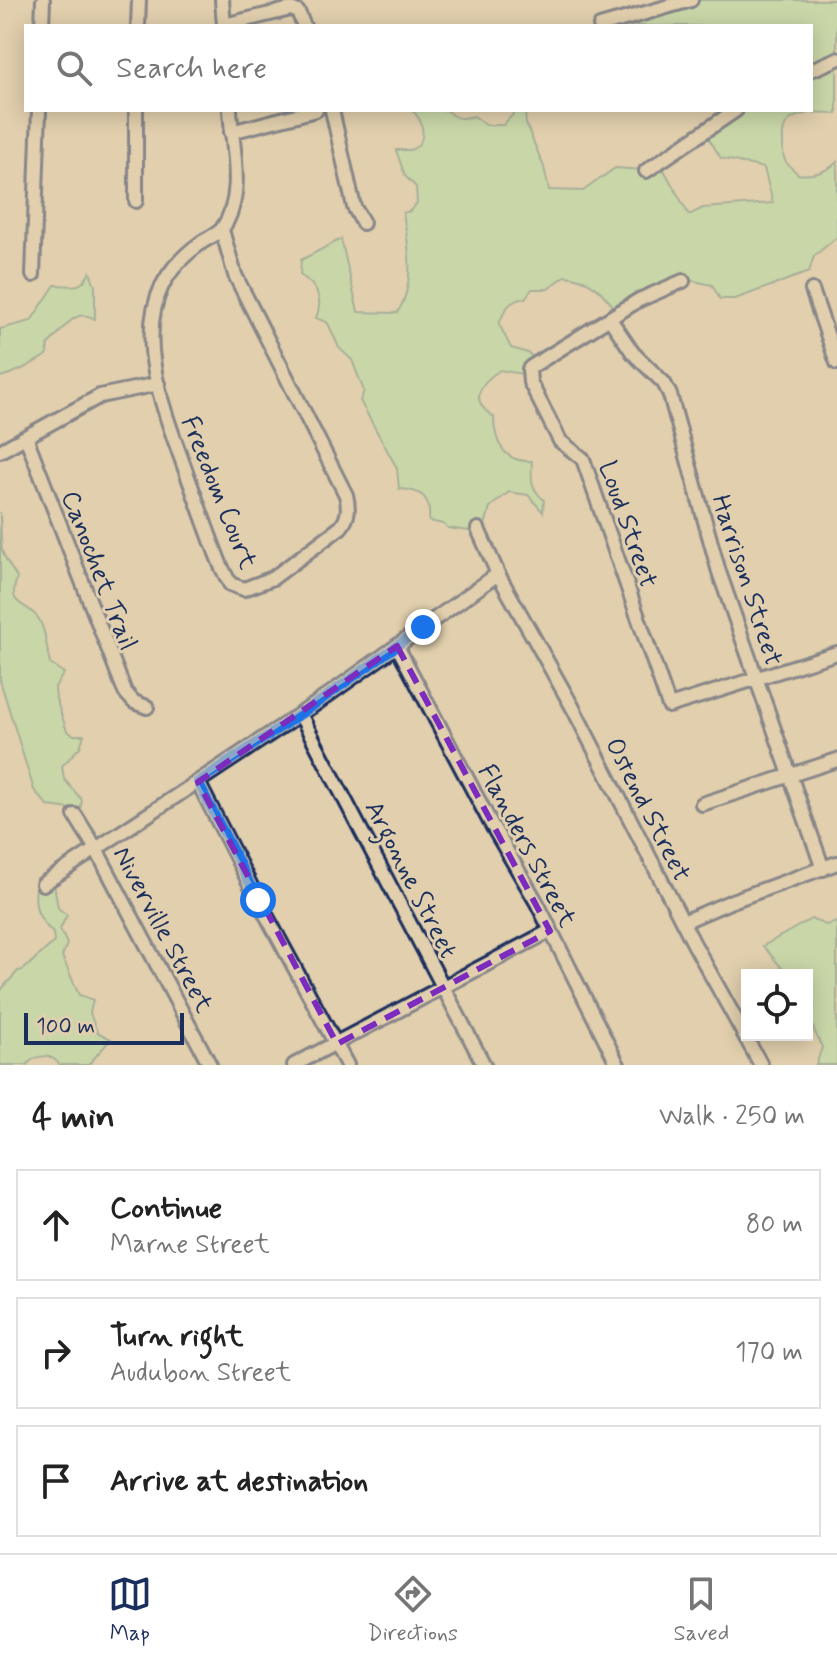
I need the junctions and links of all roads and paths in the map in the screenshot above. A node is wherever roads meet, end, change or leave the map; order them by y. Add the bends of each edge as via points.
1 (43, 0) edge
2 (139, 0) edge
3 (222, 0) edge
4 (691, 0) edge
5 (42, 24) edge
6 (138, 24) edge
7 (224, 24) edge
8 (228, 24) edge
9 (303, 24) edge
10 (607, 24) edge
11 (837, 59) edge
12 (813, 69) edge
13 (39, 112) edge
14 (136, 112) edge
15 (230, 112) edge
16 (308, 112) edge
17 (332, 112) edge
18 (733, 112) edge
19 (231, 132) junction
20 (646, 171) dead end
21 (136, 201) dead end
22 (363, 223) dead end
23 (222, 230) junction
24 (33, 275) dead end
25 (683, 281) dead end
26 (812, 290) dead end
27 (837, 314) edge
28 (610, 319) junction
29 (823, 320) junction
30 (837, 363) edge
31 (158, 384) junction
32 (26, 437) junction
33 (0, 451) edge
34 (478, 529) dead end
35 (498, 574) junction
36 (397, 646) junction
37 (837, 653) edge
38 (757, 680) junction
39 (147, 707) dead end
40 (300, 714) junction
41 (837, 760) edge
42 (789, 774) junction
43 (198, 782) junction
44 (702, 804) dead end
45 (75, 815) dead end
46 (96, 849) junction
47 (837, 863) edge
48 (823, 869) junction
49 (43, 884) dead end
50 (683, 922) junction
51 (550, 931) junction
52 (443, 987) junction
53 (337, 1044) junction
54 (210, 1065) edge
55 (294, 1065) edge
56 (347, 1065) edge
57 (484, 1065) edge
58 (618, 1065) edge
59 (761, 1065) edge

1 - 5 street
2 - 6 street
3 - 7 street
4 - 10 street
8 - 9 street via 285,9 298,12
11 - 12 street
13 - 24 street
14 - 21 street
15 - 19 street
16 - 19 street
17 - 22 street via 354,207
18 - 20 street
19 - 23 street via 237,184
23 - 31 street, Freedom Court via 184,256 158,295 153,339
23 - 31 street, Freedom Court via 240,286 346,495 346,521 273,578 244,589 230,584 170,431
25 - 28 street
26 - 29 street
27 - 29 street
28 - 38 street, Harrison Street via 670,395 719,572
28 - 38 street, Loud Street via 529,369 530,382 560,441 583,459 669,706
29 - 30 street
31 - 32 street via 100,396
32 - 33 street
32 - 39 street, Canochet Trail via 125,692
34 - 35 street, Ostend Street
35 - 36 street
35 - 50 street, Ostend Street
36 - 40 street
36 - 51 street, Flanders Street
37 - 38 street
38 - 42 street, Harrison Street
40 - 43 street
40 - 52 street, Argonne Street
41 - 42 street
42 - 44 street
42 - 48 street, Harrison Street
43 - 46 street
43 - 53 street
45 - 46 street, Niverville Street
46 - 49 street
46 - 54 street, Niverville Street
47 - 48 street
48 - 50 street
50 - 59 street, Ostend Street
51 - 52 street
51 - 58 street, Flanders Street
52 - 53 street
52 - 57 street, Argonne Street
53 - 55 street
53 - 56 street

